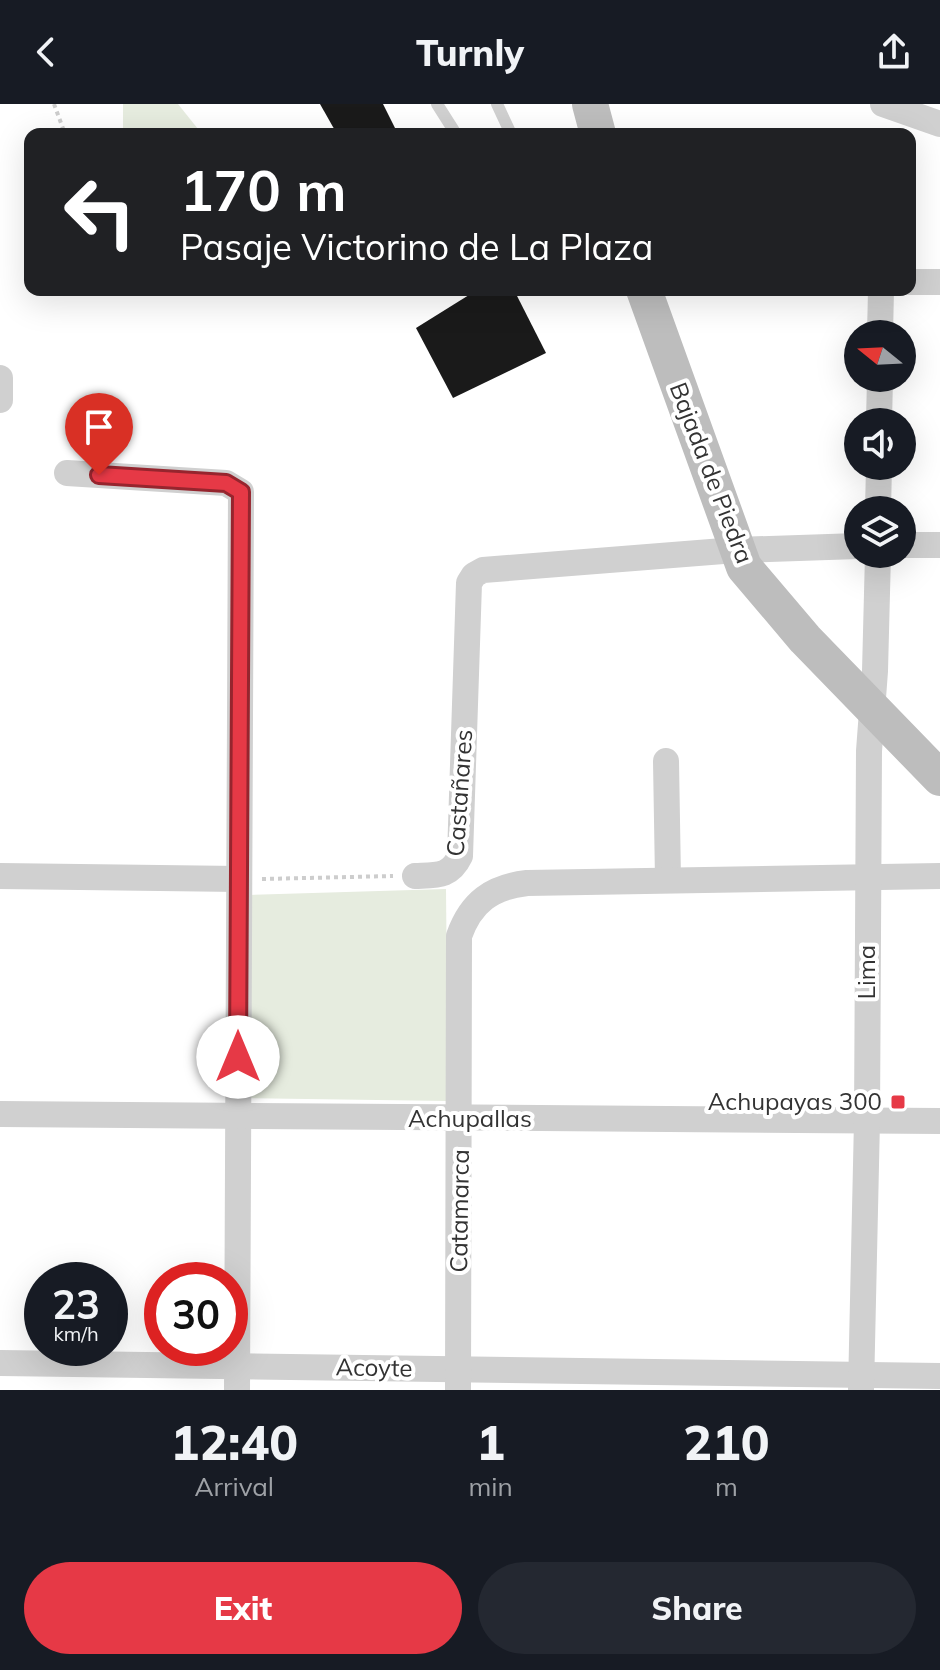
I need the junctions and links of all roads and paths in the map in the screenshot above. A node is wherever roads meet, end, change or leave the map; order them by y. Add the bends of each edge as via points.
1 (54, 104) edge
2 (437, 104) edge
3 (497, 104) edge
4 (590, 104) edge
5 (883, 104) edge
6 (940, 124) edge
7 (63, 128) edge
8 (452, 128) edge
9 (508, 128) edge
10 (596, 128) edge
11 (916, 282) edge
12 (940, 282) edge
13 (646, 296) edge
14 (881, 296) edge
15 (880, 320) edge
16 (0, 378) edge
17 (0, 400) edge
18 (67, 473) dead end
19 (916, 545) edge
20 (940, 545) edge
21 (844, 546) edge
22 (736, 550) junction
23 (878, 568) edge
24 (873, 709) junction
25 (666, 761) dead end
26 (940, 778) edge
27 (0, 876) edge
28 (415, 876) joint
29 (940, 876) edge
30 (867, 877) junction
31 (239, 879) junction
32 (668, 879) junction
33 (0, 1114) edge
34 (238, 1117) junction
35 (460, 1119) junction
36 (867, 1120) junction
37 (940, 1121) edge
38 (0, 1363) edge
39 (940, 1376) edge
40 (237, 1378) edge
41 (458, 1380) edge
42 (861, 1383) edge

1 - 7 path
2 - 8 lane
3 - 9 lane
4 - 10 main road
5 - 6 street
11 - 12 street
13 - 22 main road, Bajada de Piedra
14 - 15 street
16 - 17 street
18 - 31 street via 226,483 241,492
19 - 20 street
21 - 22 street
22 - 24 main road, Bajada de Piedra via 769,599
22 - 28 street, Castañares via 474,575 469,583 460,856 446,874
23 - 24 street, Lima
24 - 26 main road, Bajada de Piedra
24 - 30 street, Lima
25 - 32 street
27 - 31 street
28 - 31 path, Castañares
29 - 30 street
30 - 32 street
30 - 36 street, Lima
31 - 34 street
32 - 35 street, Catamarca via 508,885 483,898 464,920 459,936
33 - 34 street, Achupallas
34 - 35 street, Achupallas
34 - 40 street
35 - 36 street, Achupallas
35 - 41 street, Catamarca
36 - 37 street, Achupallas
36 - 42 street, Lima
38 - 40 street, Acoyte
39 - 42 street, Acoyte
40 - 41 street, Acoyte
41 - 42 street, Acoyte

